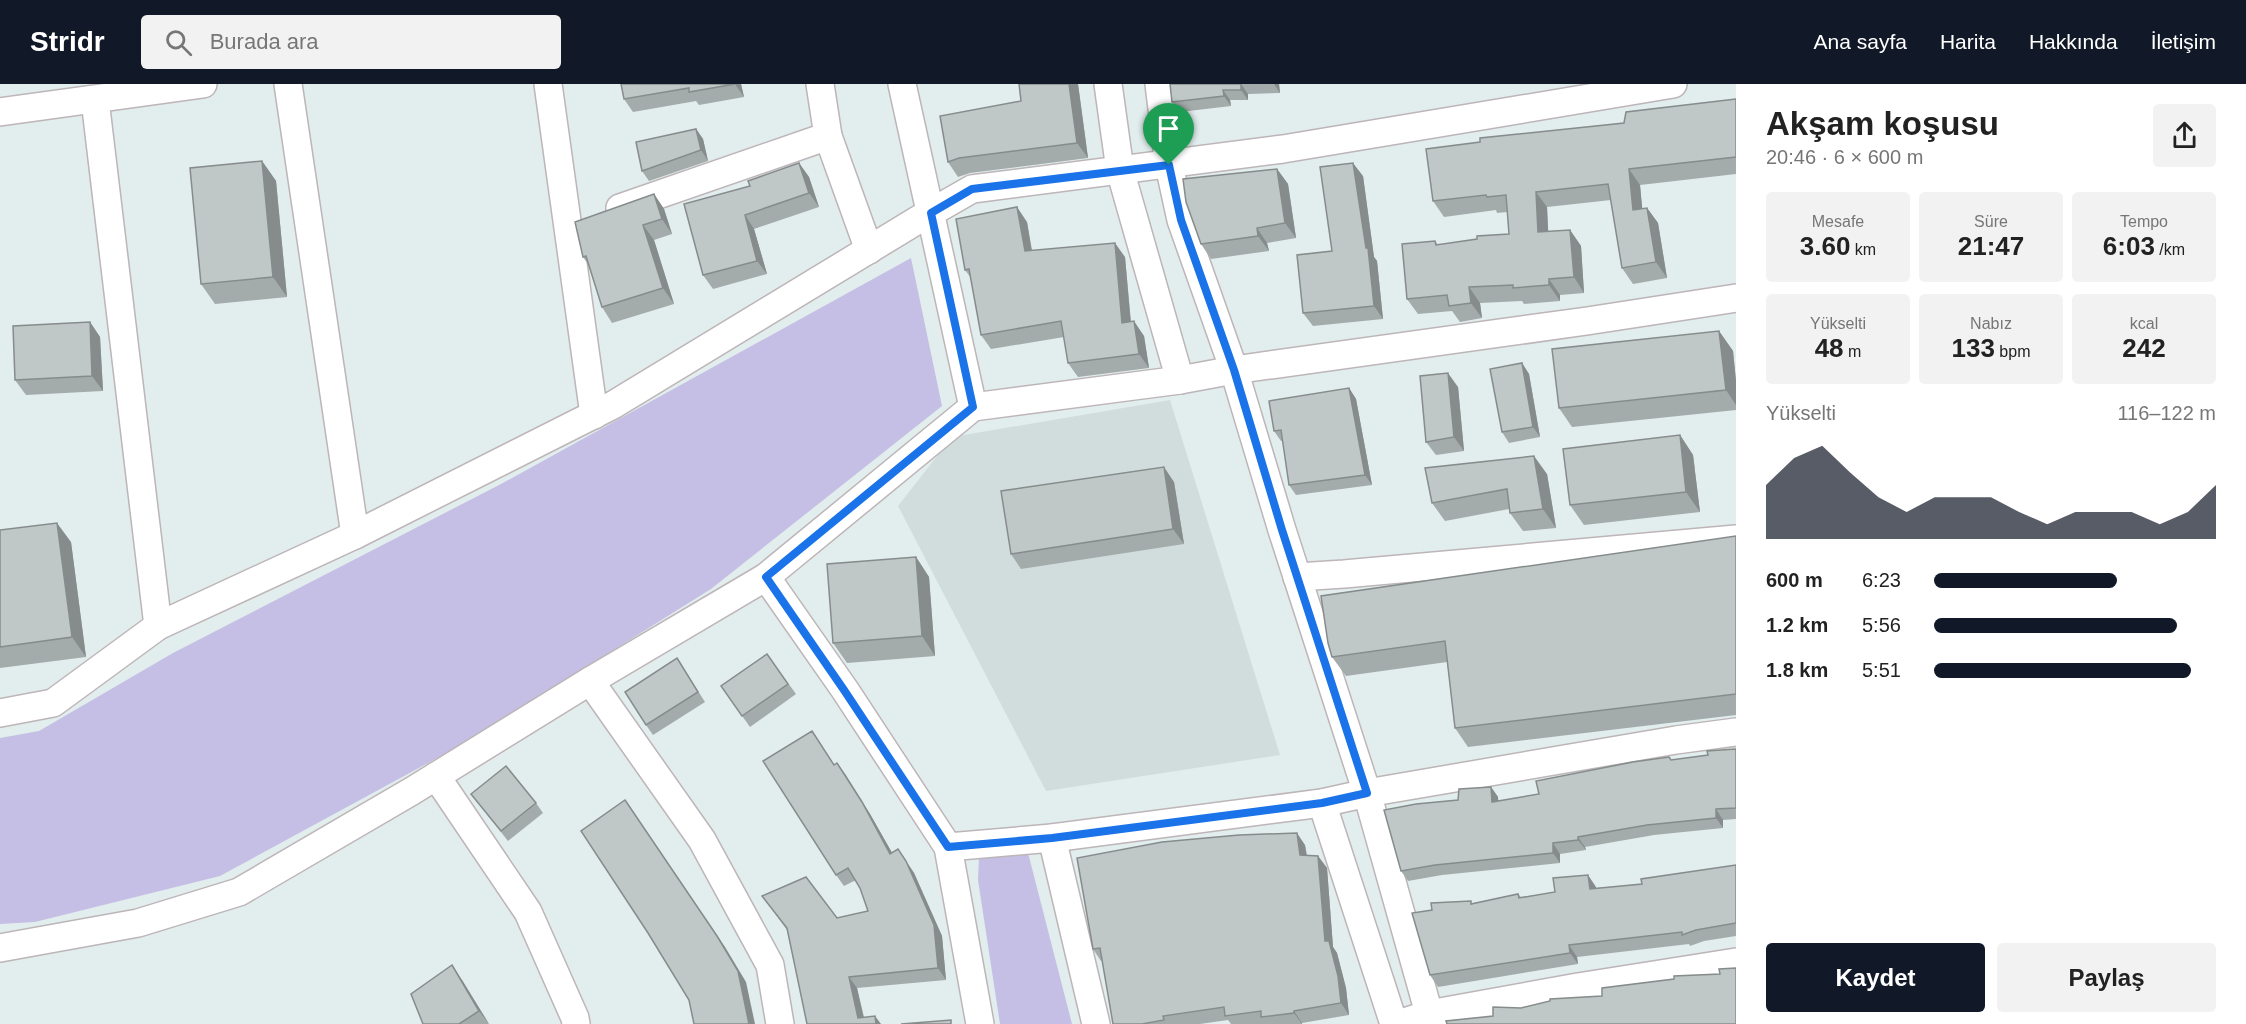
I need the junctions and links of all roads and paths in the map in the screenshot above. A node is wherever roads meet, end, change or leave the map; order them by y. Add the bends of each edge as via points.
1 (203, 84) edge
2 (288, 84) edge
3 (548, 84) edge
4 (820, 84) edge
5 (902, 84) edge
6 (1108, 84) edge
7 (1159, 84) edge
8 (1672, 84) edge
9 (94, 100) junction
10 (0, 112) edge
11 (828, 136) junction
12 (1169, 165) junction
13 (1120, 170) junction
14 (931, 213) junction
15 (587, 219) junction
16 (869, 250) junction
17 (1736, 298) edge
18 (1234, 370) junction
19 (1180, 380) junction
20 (973, 407) junction
21 (594, 415) junction
22 (355, 535) junction
23 (1736, 539) edge
24 (766, 577) junction
25 (1297, 577) junction
26 (158, 626) junction
27 (590, 681) junction
28 (0, 713) edge
29 (1736, 732) edge
30 (436, 776) junction
31 (1367, 793) junction
32 (1322, 803) junction
33 (1052, 838) junction
34 (948, 847) junction
35 (0, 948) edge
36 (1736, 962) edge
37 (1431, 1019) edge
38 (576, 1024) edge
39 (780, 1024) edge
40 (980, 1024) edge
41 (1096, 1024) edge
42 (1394, 1024) edge
43 (1398, 1024) edge

1 - 9 street
2 - 22 street
3 - 15 street
4 - 11 street
5 - 14 street
6 - 13 street
7 - 12 street
8 - 12 street
9 - 10 street
9 - 26 street
11 - 15 street
11 - 16 street
12 - 13 street
12 - 18 street via 1181,220
13 - 14 street via 972,189
13 - 19 street
14 - 16 street
14 - 20 street
15 - 21 street
16 - 21 street
17 - 18 street
18 - 19 street
18 - 25 street
19 - 20 street
20 - 24 street
21 - 22 street
22 - 26 street
23 - 25 street
24 - 27 street
24 - 34 street
25 - 31 street
26 - 28 street via 53,703
27 - 30 street
27 - 39 street via 702,840 770,965
29 - 31 street
30 - 35 street via 239,892 138,923
30 - 38 street via 528,912
31 - 32 street
31 - 37 street
32 - 33 street
32 - 42 street
33 - 34 street
33 - 41 street
34 - 40 street
36 - 37 street via 1578,987
37 - 43 street

